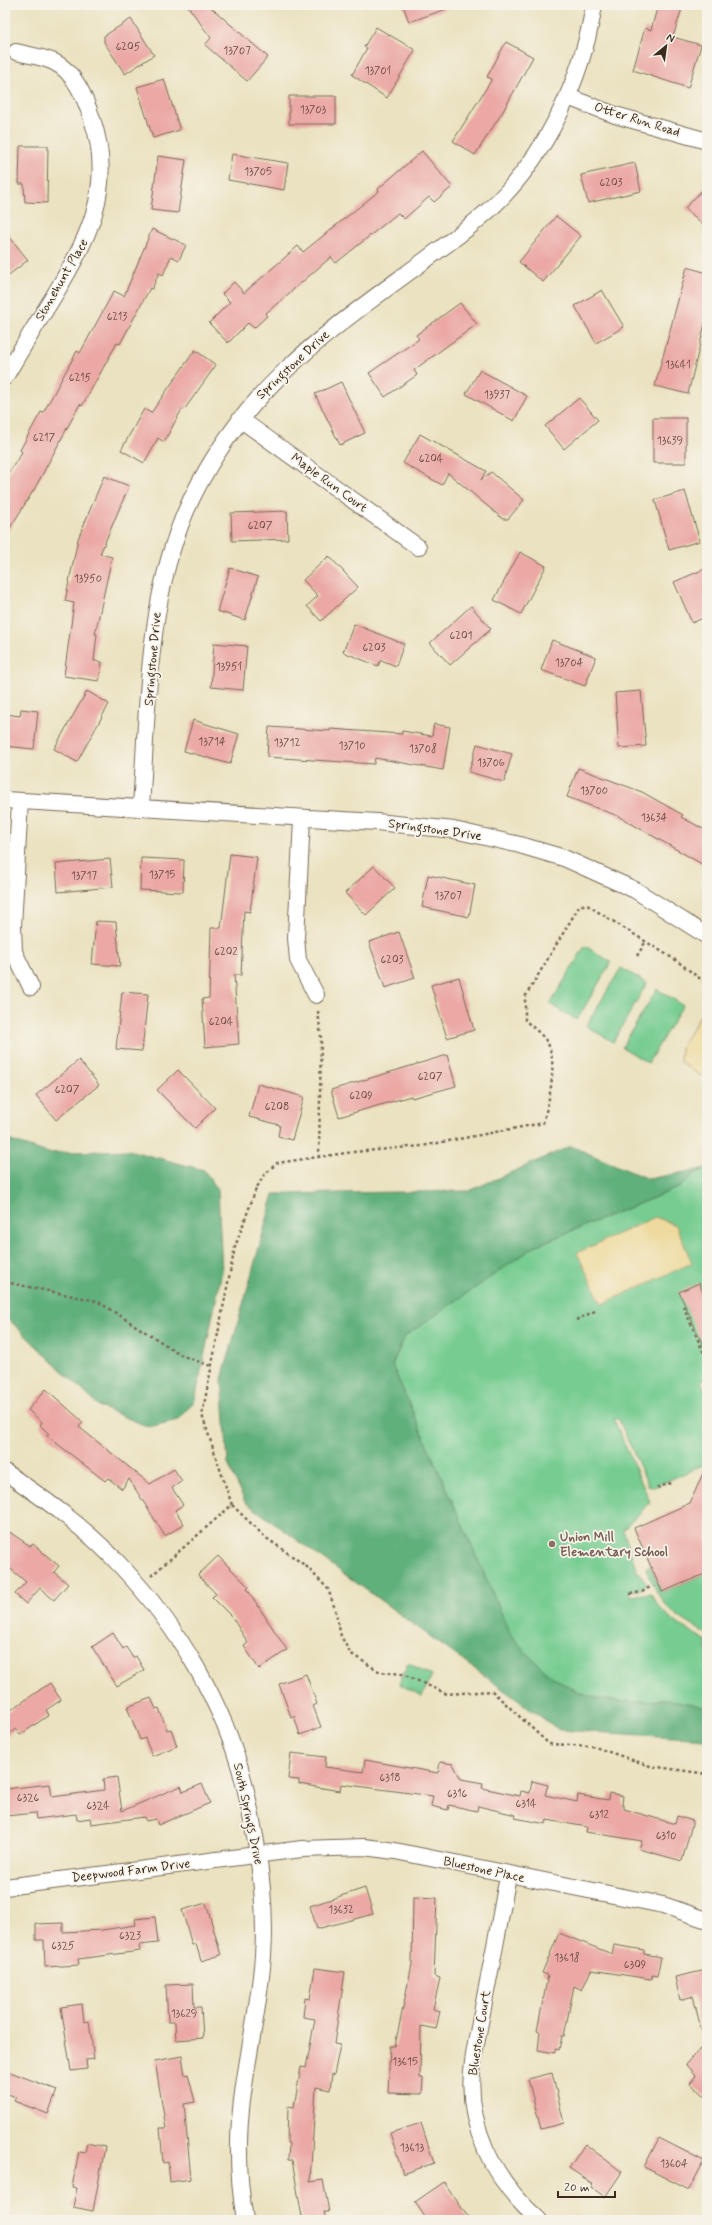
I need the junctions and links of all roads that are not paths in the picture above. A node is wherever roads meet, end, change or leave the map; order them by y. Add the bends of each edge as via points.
1 (594, 5) edge
2 (16, 52) dead end
3 (568, 97) junction
4 (707, 141) edge
5 (7, 367) edge
6 (240, 419) junction
7 (418, 547) dead end
8 (12, 800) edge
9 (141, 806) junction
10 (302, 819) junction
11 (707, 936) edge
12 (31, 987) dead end
13 (316, 995) road end
14 (5, 1472) edge
15 (258, 1855) junction
16 (508, 1875) junction
17 (5, 1888) edge
18 (707, 1920) edge
19 (245, 2220) edge
20 (539, 2220) edge

1 - 3 street, Springstone Drive via 585,47
2 - 5 street, Stonehunt Place via 54,62 67,72 78,86 95,127 100,170 96,207 85,242
3 - 4 street, Otter Run Road via 615,115
3 - 6 street, Springstone Drive via 534,157 489,210 319,338 271,382
6 - 7 street, Maple Run Court
6 - 9 street, Springstone Drive via 199,484 181,522 167,563 154,632
8 - 9 street, Springstone Drive
8 - 12 street via 14,952
9 - 10 street, Springstone Drive
10 - 11 street, Springstone Drive via 377,822 454,830 534,849 564,858 635,890
10 - 13 street via 296,938 298,960
14 - 15 street, South Springs Drive via 60,1510 98,1543 140,1586 179,1639 218,1709 232,1744 244,1783
15 - 16 street, Bluestone Place via 302,1848 364,1847
15 - 17 street, Deepwood Farm Drive
15 - 19 street, South Springs Drive via 264,1926 258,2000 242,2096 239,2152
16 - 18 street, Bluestone Place via 663,1905
16 - 20 street, Bluestone Court via 472,2064 473,2100 481,2139 492,2164 504,2184

